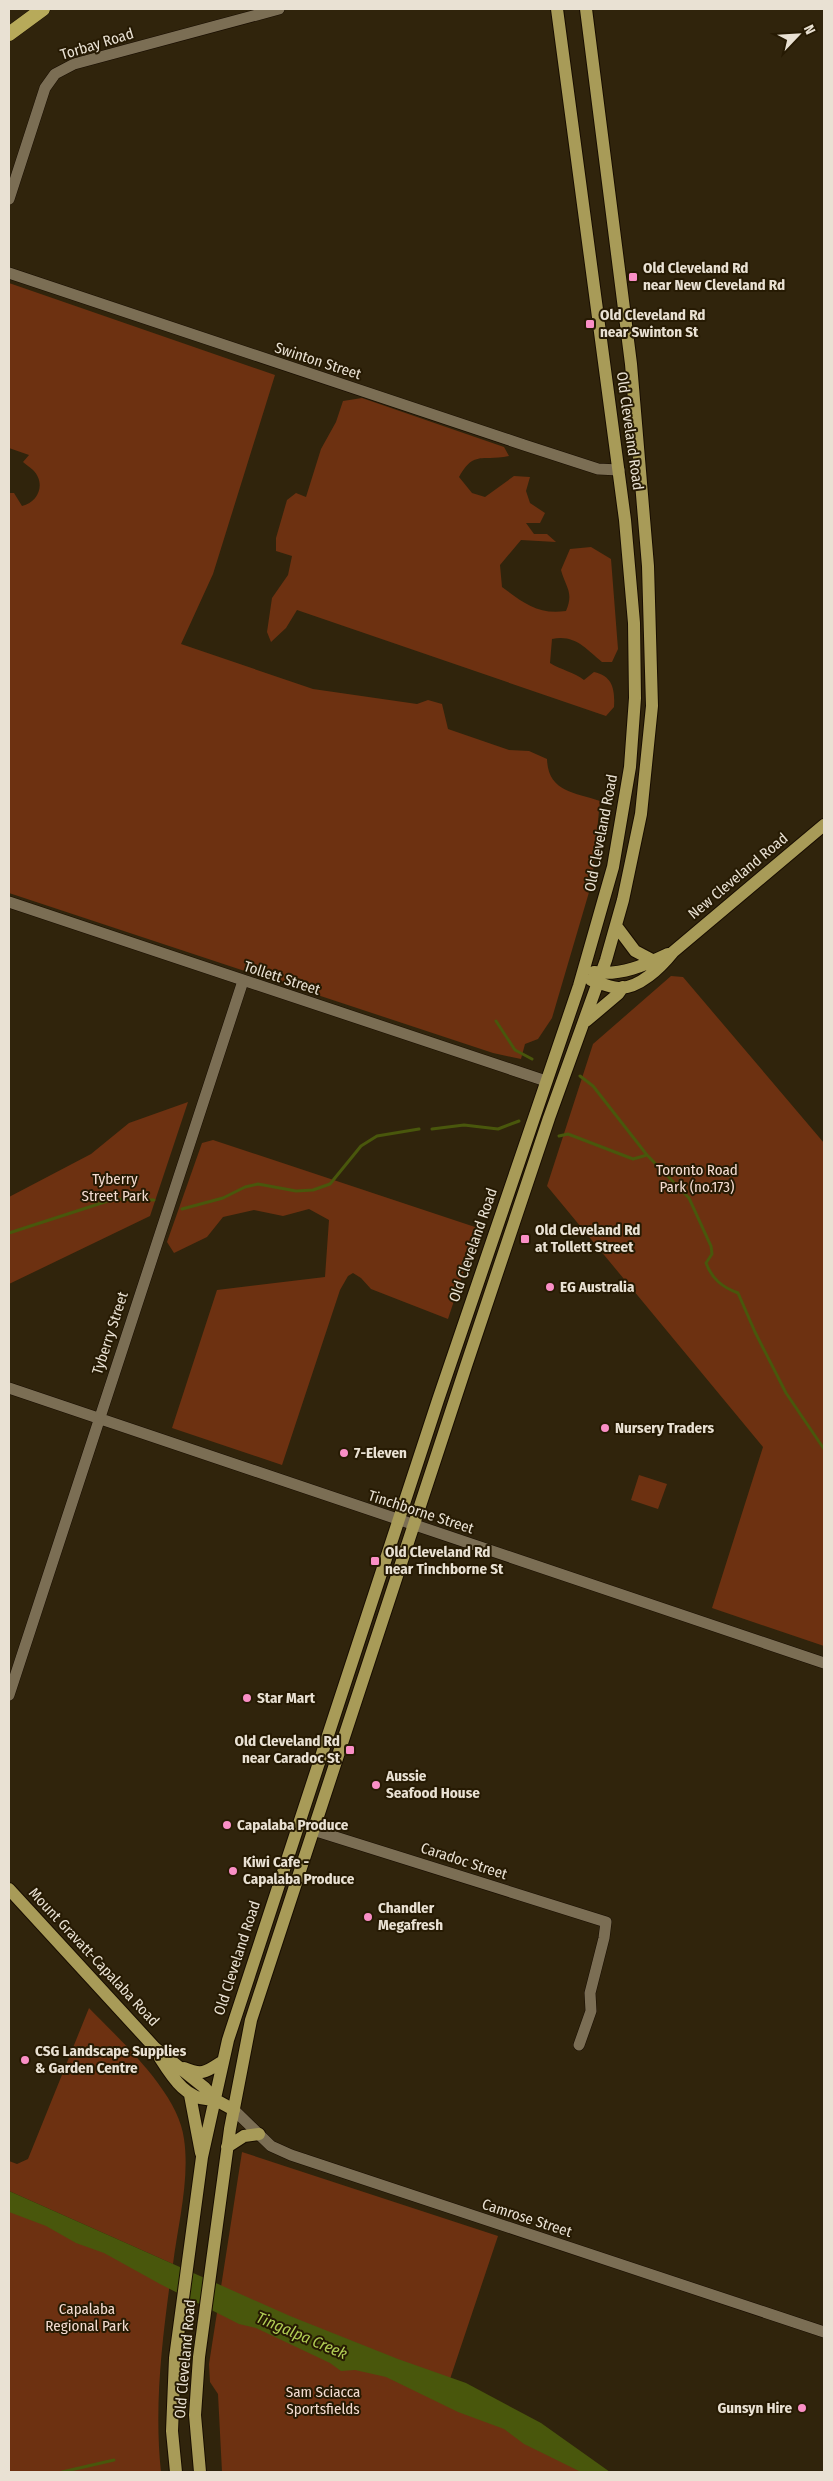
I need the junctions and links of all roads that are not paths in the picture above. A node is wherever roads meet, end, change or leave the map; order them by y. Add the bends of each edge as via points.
1 (43, 9) edge
2 (279, 9) edge
3 (557, 9) edge
4 (586, 9) edge
5 (9, 34) edge
6 (9, 199) edge
7 (9, 273) edge
8 (619, 470) junction
9 (824, 825) edge
10 (9, 902) edge
11 (616, 927) junction
12 (673, 952) junction
13 (654, 961) junction
14 (583, 974) junction
15 (600, 978) junction
16 (242, 981) junction
17 (623, 988) junction
18 (585, 1021) junction
19 (546, 1081) junction
20 (9, 1388) edge
21 (99, 1418) junction
22 (398, 1521) junction
23 (413, 1526) junction
24 (824, 1663) edge
25 (9, 1695) edge
26 (313, 1830) junction
27 (9, 1889) edge
28 (579, 2045) dead end
29 (155, 2048) junction
30 (222, 2061) junction
31 (175, 2064) junction
32 (190, 2095) junction
33 (214, 2099) junction
34 (234, 2110) junction
35 (259, 2134) junction
36 (227, 2148) junction
37 (202, 2157) junction
38 (824, 2332) edge
39 (176, 2472) edge
40 (200, 2472) edge

1 - 5 highway
2 - 6 street, Torbay Road via 61,70 45,88
3 - 8 main road, Old Cleveland Road
4 - 11 main road, Old Cleveland Road via 632,364 651,626 652,706 646,771 639,824
7 - 8 street, Swinton Street via 542,451 598,469
8 - 14 main road, Old Cleveland Road via 634,623 633,735 618,845
9 - 12 main road, New Cleveland Road
10 - 16 street, Tollett Street
11 - 13 main road via 635,951
11 - 15 main road, Old Cleveland Road
12 - 13 main road, New Cleveland Road
12 - 17 main road, New Cleveland Road via 662,966
13 - 15 main road, New Cleveland Road
14 - 15 main road, New Cleveland Road
14 - 19 main road, Old Cleveland Road
15 - 17 main road, New Cleveland Road
15 - 18 main road, Old Cleveland Road
16 - 19 street, Tollett Street
16 - 21 street, Tyberry Street
17 - 18 main road
18 - 23 main road, Old Cleveland Road via 549,1118
19 - 22 main road, Old Cleveland Road
20 - 21 street, Tinchborne Street
21 - 22 street, Tinchborne Street
21 - 25 street, Tyberry Street
22 - 23 street, Tinchborne Street
22 - 30 main road, Old Cleveland Road
23 - 24 street, Tinchborne Street
23 - 26 main road, Old Cleveland Road
26 - 28 street, Caradoc Street via 606,1922 590,1993 591,2011
26 - 34 main road, Old Cleveland Road via 251,2020
27 - 29 main road, Mount Gravatt-Capalaba Road
29 - 31 main road, Mount Gravatt-Capalaba Road
29 - 32 main road, Mount Gravatt-Capalaba Road via 160,2059
30 - 31 main road via 208,2071 197,2073
30 - 33 main road, Old Cleveland Road
31 - 33 main road, Mount Gravatt-Capalaba Road
32 - 33 main road, Mount Gravatt-Capalaba Road
32 - 37 main road
33 - 34 main road, Mount Gravatt-Capalaba Road
33 - 37 main road, Old Cleveland Road
34 - 35 street, Camrose Street
34 - 36 main road, Old Cleveland Road
35 - 36 main road via 242,2137
35 - 38 street, Camrose Street via 291,2156
36 - 40 main road, Old Cleveland Road via 199,2357 195,2415
37 - 39 main road, Old Cleveland Road via 175,2358 172,2431

